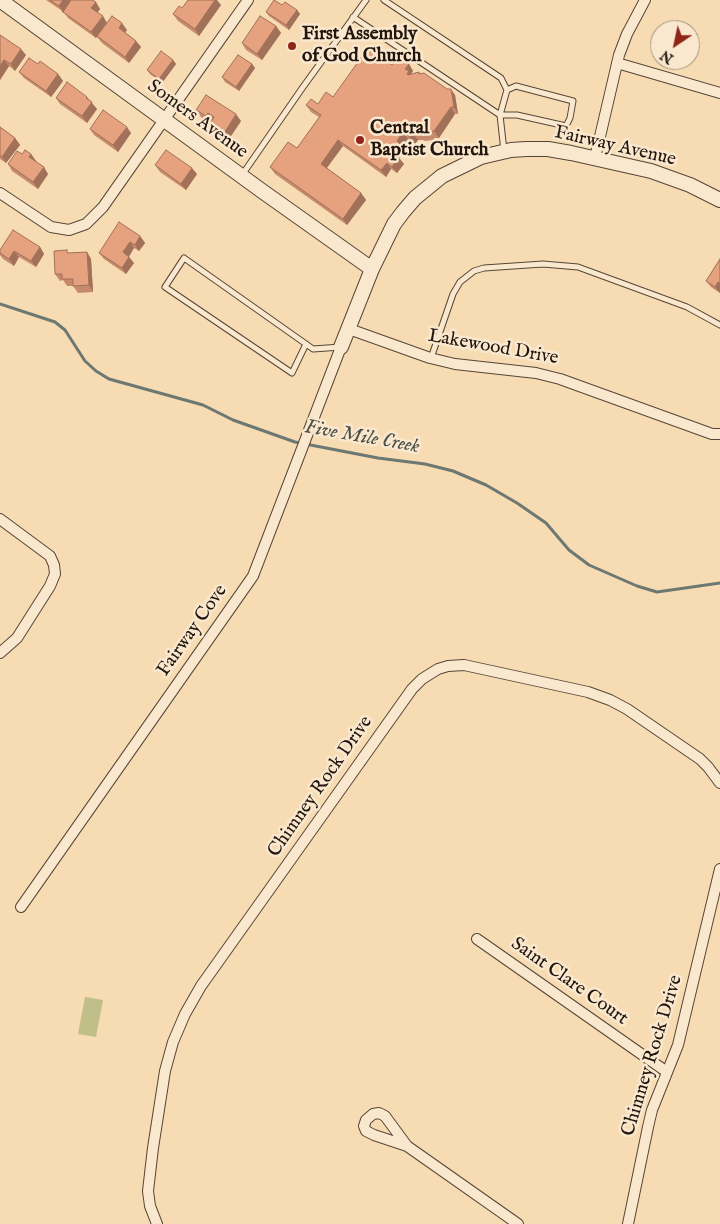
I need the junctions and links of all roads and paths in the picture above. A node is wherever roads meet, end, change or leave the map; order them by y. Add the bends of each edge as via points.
1 (0, 0) edge
2 (248, 0) edge
3 (366, 0) edge
4 (384, 0) edge
5 (645, 0) edge
6 (353, 17) junction
7 (617, 63) junction
8 (507, 90) junction
9 (720, 93) edge
10 (500, 115) junction
11 (164, 120) junction
12 (504, 151) junction
13 (595, 158) junction
14 (242, 176) junction
15 (0, 193) edge
16 (720, 200) edge
17 (372, 269) junction
18 (720, 326) edge
19 (349, 329) junction
20 (306, 344) junction
21 (341, 347) junction
22 (430, 358) junction
23 (720, 434) edge
24 (0, 519) edge
25 (0, 653) edge
26 (720, 783) edge
27 (720, 869) edge
28 (20, 907) dead end
29 (476, 938) dead end
30 (667, 1072) junction
31 (407, 1146) dead end
32 (157, 1224) edge
33 (518, 1224) edge
34 (628, 1224) edge

1 - 11 street, Somers Avenue
2 - 11 street
3 - 6 lane
4 - 8 lane via 501,78
5 - 7 street via 627,34
6 - 10 lane
6 - 14 lane
7 - 9 street
7 - 13 street
8 - 10 lane
8 - 10 lane via 516,86 573,101 570,118 566,126 517,115
10 - 12 lane
11 - 14 street, Somers Avenue
11 - 15 street via 102,207 86,224 69,230 50,227
12 - 13 street, Fairway Avenue via 548,149
12 - 17 street, Fairway Avenue via 452,170 421,192 394,224
13 - 16 street, Fairway Avenue via 673,179
14 - 17 street, Somers Avenue
17 - 19 street
18 - 22 lane via 687,307 578,267 544,264 484,268 460,282
19 - 21 street
19 - 22 street, Lakewood Drive
20 - 20 lane via 184,258 165,287 292,373
20 - 21 lane via 313,349
21 - 28 street, Fairway Cove via 253,576
22 - 23 street, Lakewood Drive via 560,379 712,434
24 - 25 street via 50,556 55,574 17,638
26 - 32 street, Chimney Rock Drive via 700,759 627,709 588,692 464,666 438,669 422,679 201,986 185,1014 165,1071 153,1148 148,1191
27 - 30 street, Chimney Rock Drive via 678,1045
29 - 30 street, Saint Clare Court
30 - 34 street, Chimney Rock Drive via 652,1110
31 - 33 street

